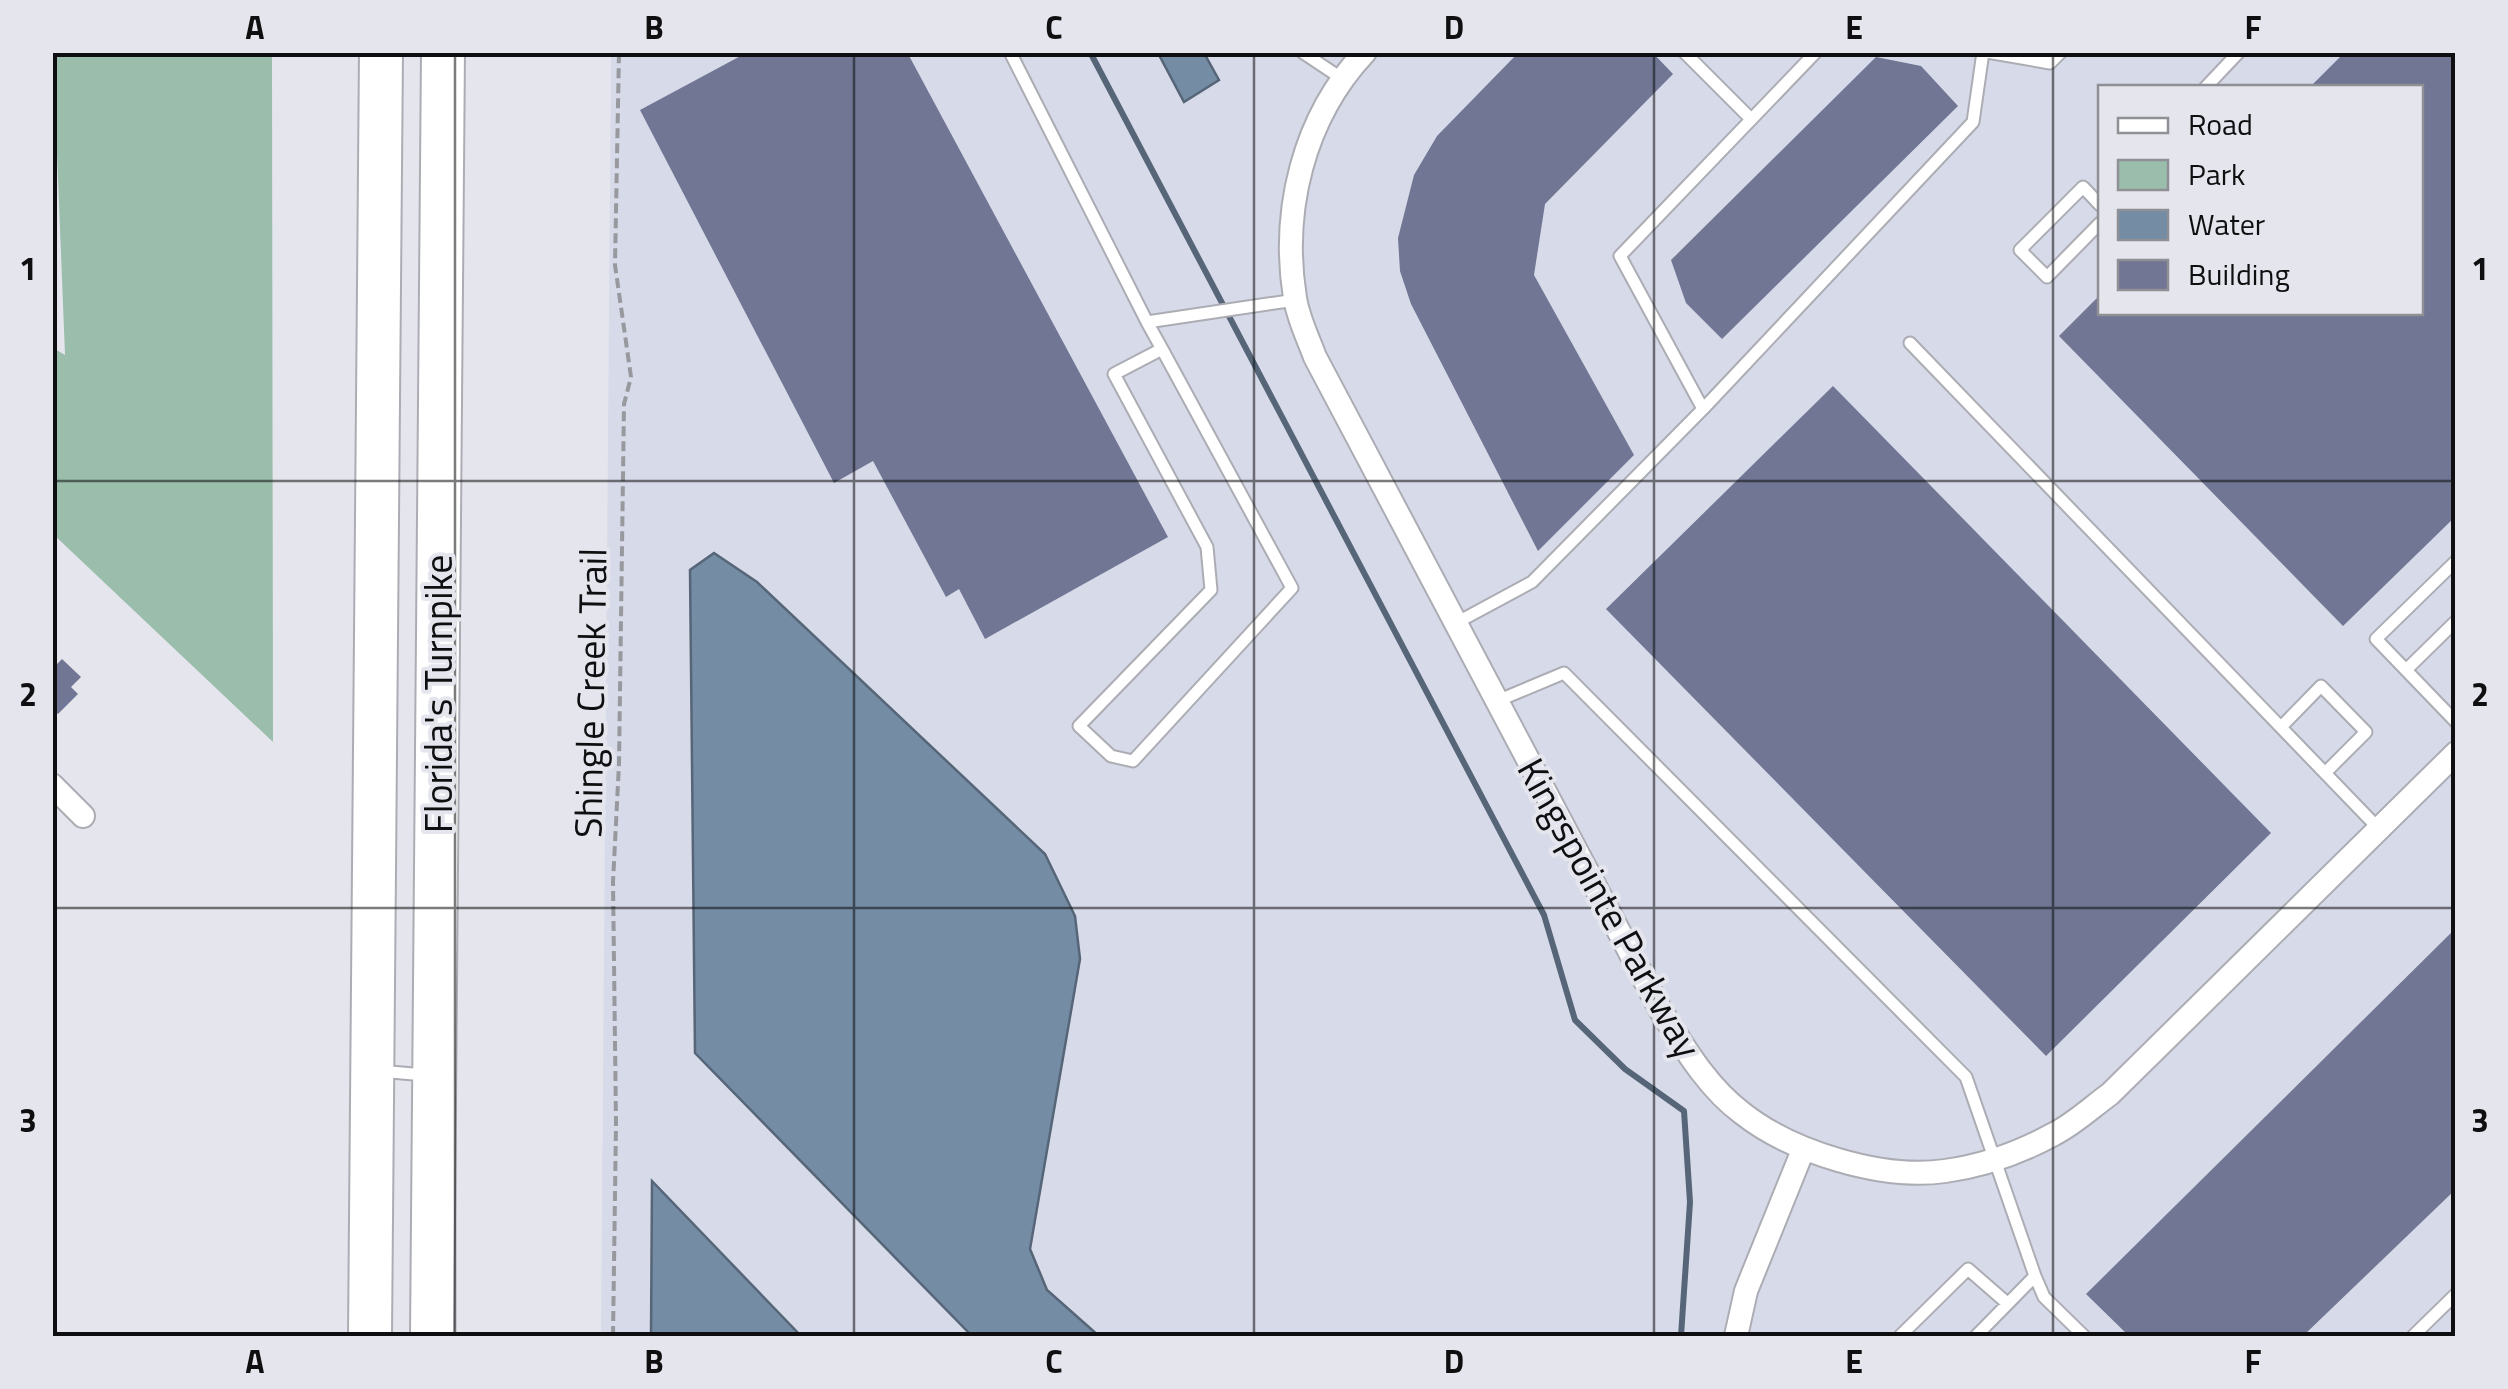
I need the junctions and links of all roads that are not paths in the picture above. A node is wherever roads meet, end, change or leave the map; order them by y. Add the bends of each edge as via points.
1 (381, 52) edge
2 (444, 52) edge
3 (1010, 52) edge
4 (1302, 52) edge
5 (1365, 52) edge
6 (1684, 52) edge
7 (1816, 52) edge
8 (1985, 52) edge
9 (2061, 52) edge
10 (2239, 52) edge
11 (1344, 80) junction
12 (2208, 85) edge
13 (1752, 120) junction
14 (2098, 199) edge
15 (2098, 225) edge
16 (1295, 300) junction
17 (1148, 322) junction
18 (1910, 344) dead end
19 (1162, 348) junction
20 (1703, 409) junction
21 (2456, 561) edge
22 (2456, 622) edge
23 (1456, 624) junction
24 (2406, 670) junction
25 (1497, 701) junction
26 (2456, 722) edge
27 (2280, 728) junction
28 (2456, 753) edge
29 (2325, 773) junction
30 (52, 786) edge
31 (83, 816) dead end
32 (2378, 829) junction
33 (372, 1071) junction
34 (435, 1076) junction
35 (1802, 1150) junction
36 (1995, 1160) junction
37 (2035, 1276) junction
38 (2456, 1294) edge
39 (2008, 1303) junction
40 (370, 1336) edge
41 (432, 1336) edge
42 (1736, 1336) edge
43 (1900, 1336) edge
44 (1976, 1336) edge
45 (2084, 1336) edge
46 (2413, 1336) edge

1 - 33 highway, Florida's Turnpike
2 - 34 highway, Florida's Turnpike
3 - 17 lane
4 - 11 lane
5 - 11 street, Kingspointe Parkway
6 - 13 lane
7 - 13 lane
8 - 9 lane via 2050,64
8 - 20 lane via 1973,122
10 - 12 lane
11 - 16 street, Kingspointe Parkway via 1321,114 1297,176
13 - 20 lane via 1620,256
14 - 15 lane via 2083,187 2020,250 2047,277
16 - 17 lane
16 - 23 street, Kingspointe Parkway via 1315,357
17 - 19 lane
18 - 27 lane
19 - 19 lane via 1292,588 1133,761 1111,756 1079,726 1211,590 1206,546 1114,374
20 - 23 lane via 1532,582
21 - 24 lane via 2376,639
22 - 24 lane
23 - 25 street, Kingspointe Parkway
24 - 26 lane
25 - 35 street, Kingspointe Parkway via 1661,1011 1699,1070 1741,1113
25 - 36 lane via 1564,673 1966,1077
27 - 29 lane
27 - 29 lane via 2322,686 2366,732
28 - 32 street, Kingspointe Parkway
29 - 32 lane
30 - 31 street
32 - 36 street, Kingspointe Parkway via 2110,1094 2057,1133
33 - 34 lane
33 - 40 highway, Florida's Turnpike
34 - 41 highway, Florida's Turnpike
35 - 36 street, Kingspointe Parkway via 1870,1168 1942,1172
35 - 42 street via 1746,1291
36 - 37 lane
37 - 39 lane
37 - 45 lane via 2044,1297
38 - 46 lane
39 - 43 lane via 1968,1269
39 - 44 lane

